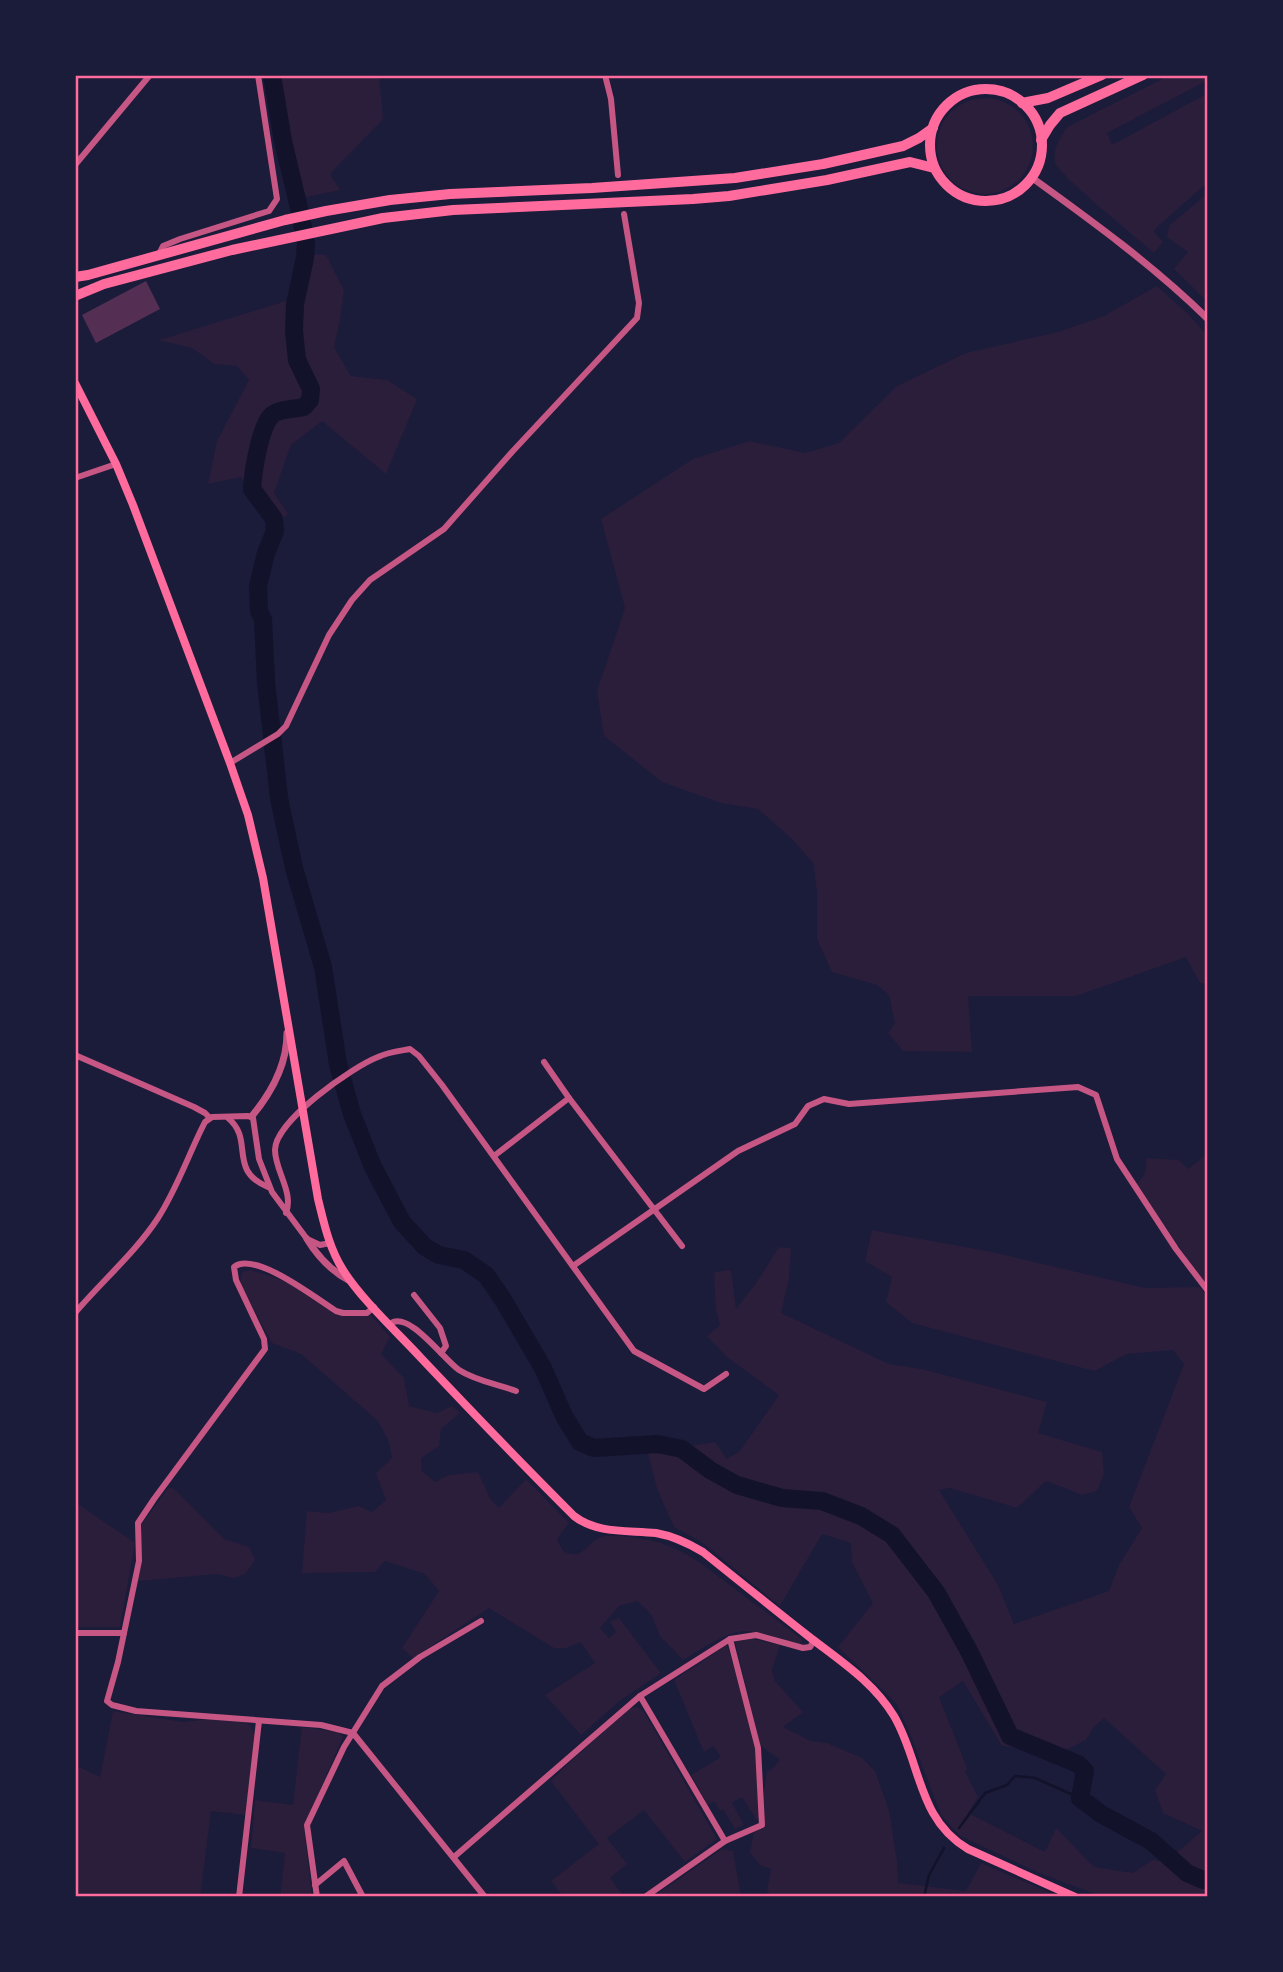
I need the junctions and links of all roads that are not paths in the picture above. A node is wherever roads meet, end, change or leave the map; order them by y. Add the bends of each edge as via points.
1 (150, 75) edge
2 (258, 75) edge
3 (605, 75) edge
4 (1102, 75) edge
5 (1143, 75) edge
6 (1022, 103) junction
7 (933, 128) junction
8 (1041, 140) junction
9 (75, 165) edge
10 (934, 168) junction
11 (618, 175) dead end
12 (1031, 177) junction
13 (624, 214) dead end
14 (158, 257) junction
15 (75, 277) edge
16 (75, 296) edge
17 (1208, 319) edge
18 (75, 383) edge
19 (116, 464) junction
20 (75, 478) edge
21 (230, 763) junction
22 (287, 1022) junction
23 (75, 1055) edge
24 (544, 1062) dead end
25 (569, 1098) junction
26 (248, 1116) junction
27 (210, 1118) junction
28 (228, 1118) junction
29 (240, 1137) junction
30 (494, 1156) junction
31 (269, 1187) junction
32 (654, 1210) junction
33 (286, 1213) junction
34 (307, 1239) junction
35 (330, 1243) junction
36 (682, 1246) dead end
37 (573, 1266) junction
38 (350, 1280) junction
39 (1208, 1291) edge
40 (414, 1294) dead end
41 (374, 1307) junction
42 (75, 1313) edge
43 (390, 1324) junction
44 (441, 1353) junction
45 (726, 1374) dead end
46 (516, 1391) dead end
47 (481, 1620) dead end
48 (75, 1633) edge
49 (124, 1633) junction
50 (730, 1639) junction
51 (814, 1641) junction
52 (640, 1696) junction
53 (259, 1721) junction
54 (353, 1733) junction
55 (725, 1842) junction
56 (454, 1857) junction
57 (315, 1885) junction
58 (239, 1897) edge
59 (317, 1897) edge
60 (363, 1897) edge
61 (485, 1897) edge
62 (645, 1897) edge
63 (1075, 1897) edge

1 - 9 street
2 - 14 street via 277,199 269,211 163,246
3 - 11 street
4 - 6 highway via 1048,98
5 - 8 highway via 1060,113
6 - 7 highway via 1009,94 978,89 950,102
6 - 8 highway via 1035,119
7 - 10 highway via 930,155
7 - 14 highway via 903,146 746,176 390,200 285,220
8 - 12 highway via 1038,166
10 - 12 highway via 956,193 988,201 1005,198
10 - 16 highway via 910,162 729,196 453,210 383,218 288,237 104,284
12 - 17 street
13 - 21 street via 639,303 637,318 444,529 370,580 329,635 283,730
14 - 15 highway
18 - 19 main road
19 - 20 street
19 - 21 main road
21 - 22 main road via 261,867
22 - 26 street via 284,1063 269,1092
22 - 35 main road via 311,1166
23 - 27 street
24 - 25 street
25 - 30 street
25 - 32 street
26 - 28 street
26 - 29 street
26 - 31 street via 255,1124 259,1159
27 - 28 street
27 - 42 street via 159,1217
28 - 29 street
29 - 31 street via 249,1175
30 - 33 street via 419,1056 410,1049 392,1052 353,1069 285,1126 275,1149 290,1204
30 - 37 street
31 - 33 street
32 - 36 street
32 - 37 street
32 - 39 street via 738,1151 794,1124 808,1106 824,1100 849,1104 1078,1087 1096,1094 1116,1159
33 - 34 street
34 - 35 street via 320,1245
34 - 38 street via 331,1269
35 - 38 main road
37 - 45 street via 634,1351 704,1390
38 - 41 main road
40 - 44 street via 440,1328 446,1346
41 - 43 main road
41 - 49 street via 367,1313 336,1311 276,1273 250,1264 234,1267 265,1349 138,1522 139,1561
43 - 44 street via 401,1321
43 - 51 main road via 582,1522 687,1542
44 - 46 street via 472,1377
47 - 54 street via 382,1686
48 - 49 street
49 - 53 street via 108,1703 136,1711
50 - 51 street via 755,1635 803,1648
50 - 52 street
50 - 55 street via 758,1748 762,1825
51 - 63 main road via 852,1669 893,1714 927,1802 947,1834 968,1849
52 - 55 street
52 - 56 street
53 - 54 street via 321,1725
53 - 58 street
54 - 56 street
54 - 57 street via 307,1825
55 - 62 street
56 - 61 street
57 - 59 street
57 - 60 street via 344,1861

